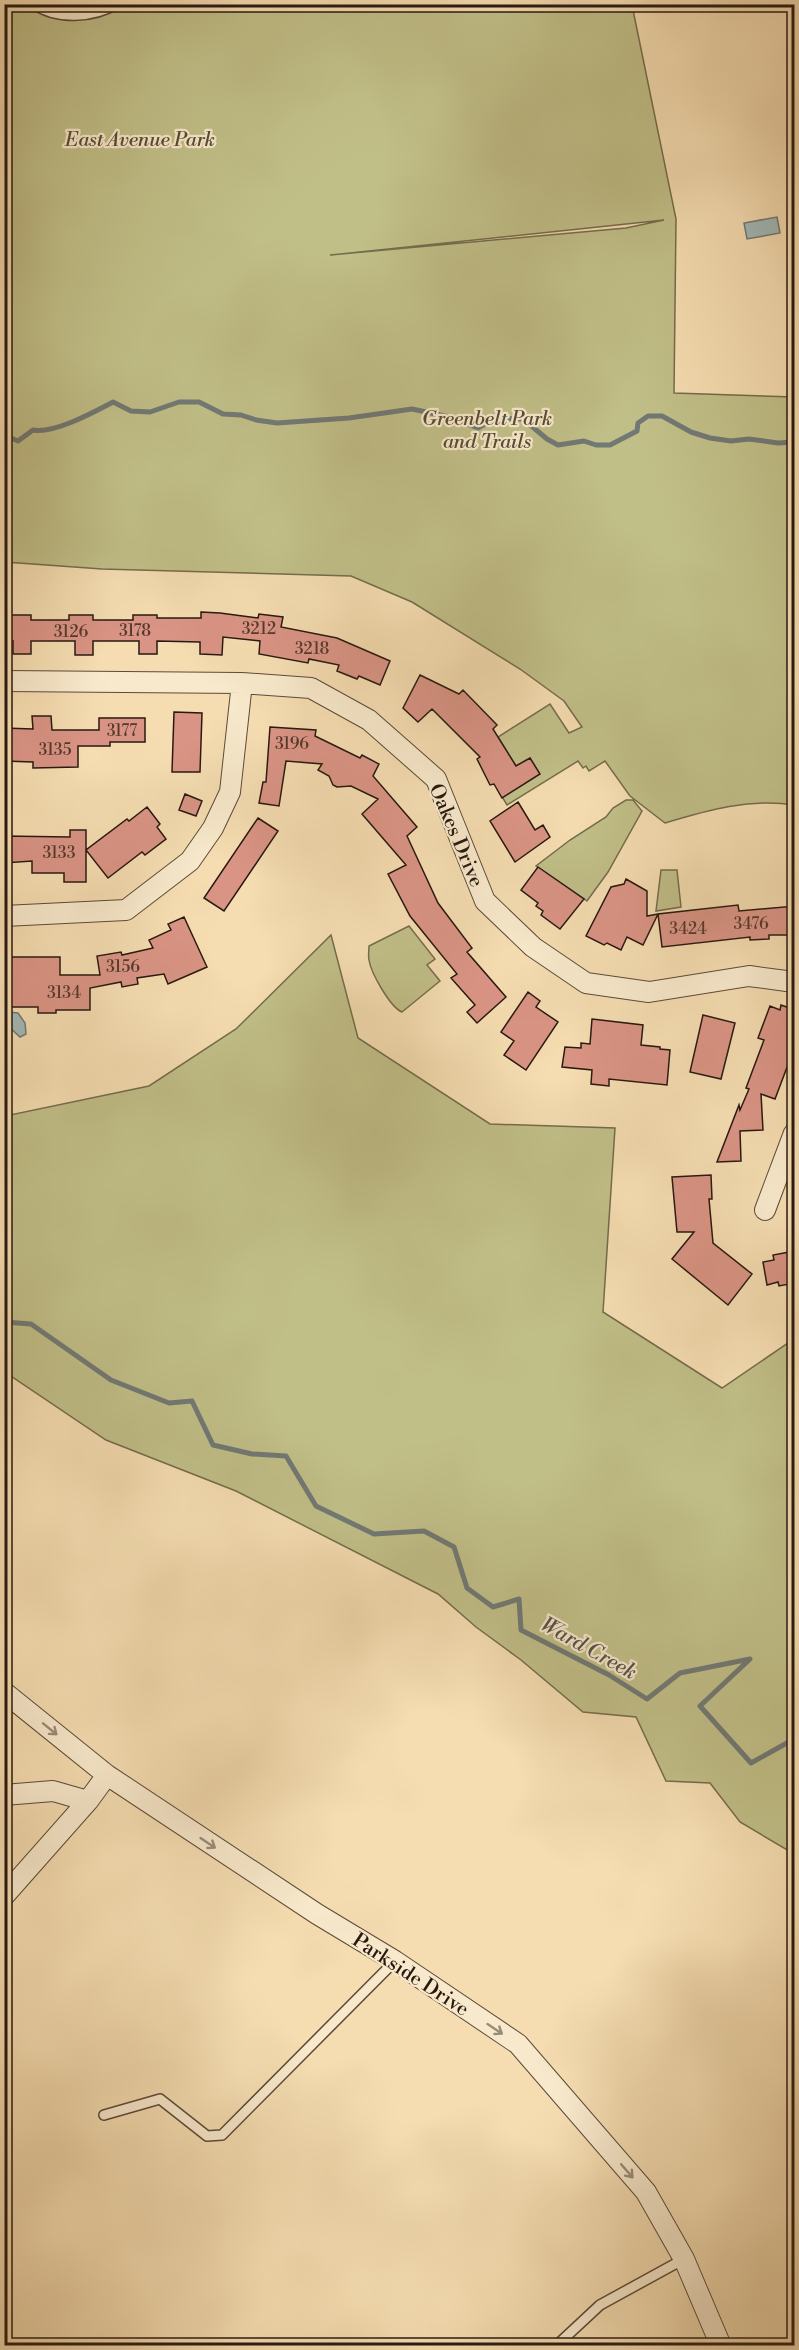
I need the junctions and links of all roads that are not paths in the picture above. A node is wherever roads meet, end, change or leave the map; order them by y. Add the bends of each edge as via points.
1 (34, 4) edge
2 (116, 4) edge
3 (4, 681) edge
4 (242, 683) junction
5 (4, 916) edge
6 (795, 982) edge
7 (795, 1132) edge
8 (765, 1210) dead end
9 (4, 1692) edge
10 (107, 1775) junction
11 (4, 1795) edge
12 (88, 1801) junction
13 (4, 1896) edge
14 (395, 1961) junction
15 (104, 2115) dead end
16 (684, 2259) junction
17 (556, 2346) edge
18 (721, 2346) edge

1 - 2 lane via 55,14 88,15
3 - 4 street, Oakes Drive
4 - 5 street via 230,792 213,828 190,861 126,910
4 - 6 street, Oakes Drive via 311,688 369,720 436,779 485,901 533,947 586,983 649,992 749,976
7 - 8 street
9 -> 10 street, Parkside Drive
10 - 12 street
10 -> 14 street, Parkside Drive
11 - 12 street via 53,1791
12 - 13 street
14 - 15 lane via 222,2135 207,2136 159,2099
14 -> 16 street, Parkside Drive via 519,2044 646,2192
16 - 17 lane via 600,2305
16 - 18 street, Parkside Drive

